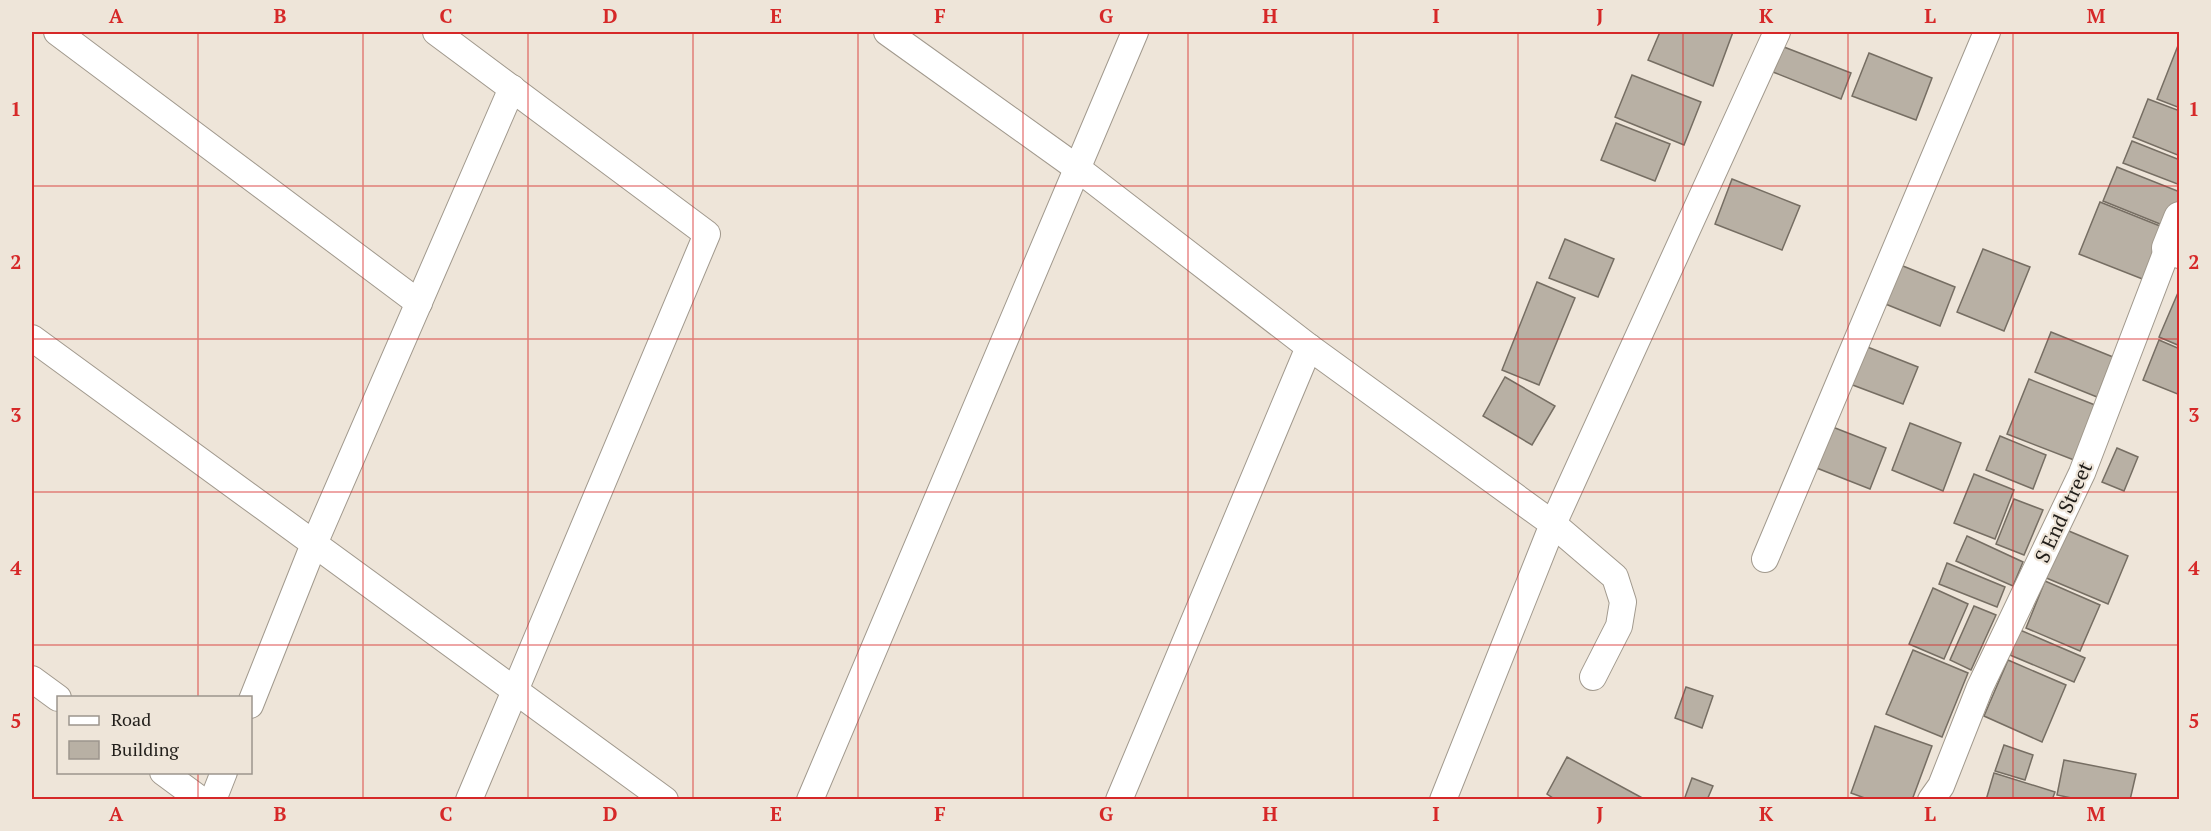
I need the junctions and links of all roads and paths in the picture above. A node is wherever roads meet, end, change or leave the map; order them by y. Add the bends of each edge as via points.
1 (57, 32) edge
2 (436, 32) edge
3 (887, 32) edge
4 (1135, 32) edge
5 (1777, 32) edge
6 (1981, 34) edge
7 (512, 88) junction
8 (1077, 168) junction
9 (2180, 218) edge
10 (2174, 250) edge
11 (419, 303) junction
12 (32, 338) edge
13 (1309, 347) junction
14 (1552, 524) junction
15 (314, 544) junction
16 (1765, 559) dead end
17 (1593, 677) dead end
18 (32, 679) edge
19 (515, 690) junction
20 (57, 697) edge
21 (252, 700) edge
22 (166, 774) edge
23 (223, 774) edge
24 (201, 800) edge
25 (213, 800) edge
26 (469, 800) edge
27 (665, 800) edge
28 (810, 800) edge
29 (1119, 800) edge
30 (1443, 800) edge
31 (1930, 800) edge

1 - 11 street
2 - 7 street
3 - 8 street
4 - 8 street
5 - 14 street
6 - 16 street
7 - 11 street
7 - 19 street via 707,234
8 - 13 street
8 - 28 street
9 - 10 street, S End Street
10 - 31 street, S End Street via 2082,473 1980,687 1941,786
11 - 15 street
12 - 15 street
13 - 14 street
13 - 29 street
14 - 17 street via 1616,578 1623,602 1619,626
14 - 30 street
15 - 19 street
15 - 21 street
18 - 20 street
19 - 26 street
19 - 27 street
22 - 24 street
23 - 25 street

